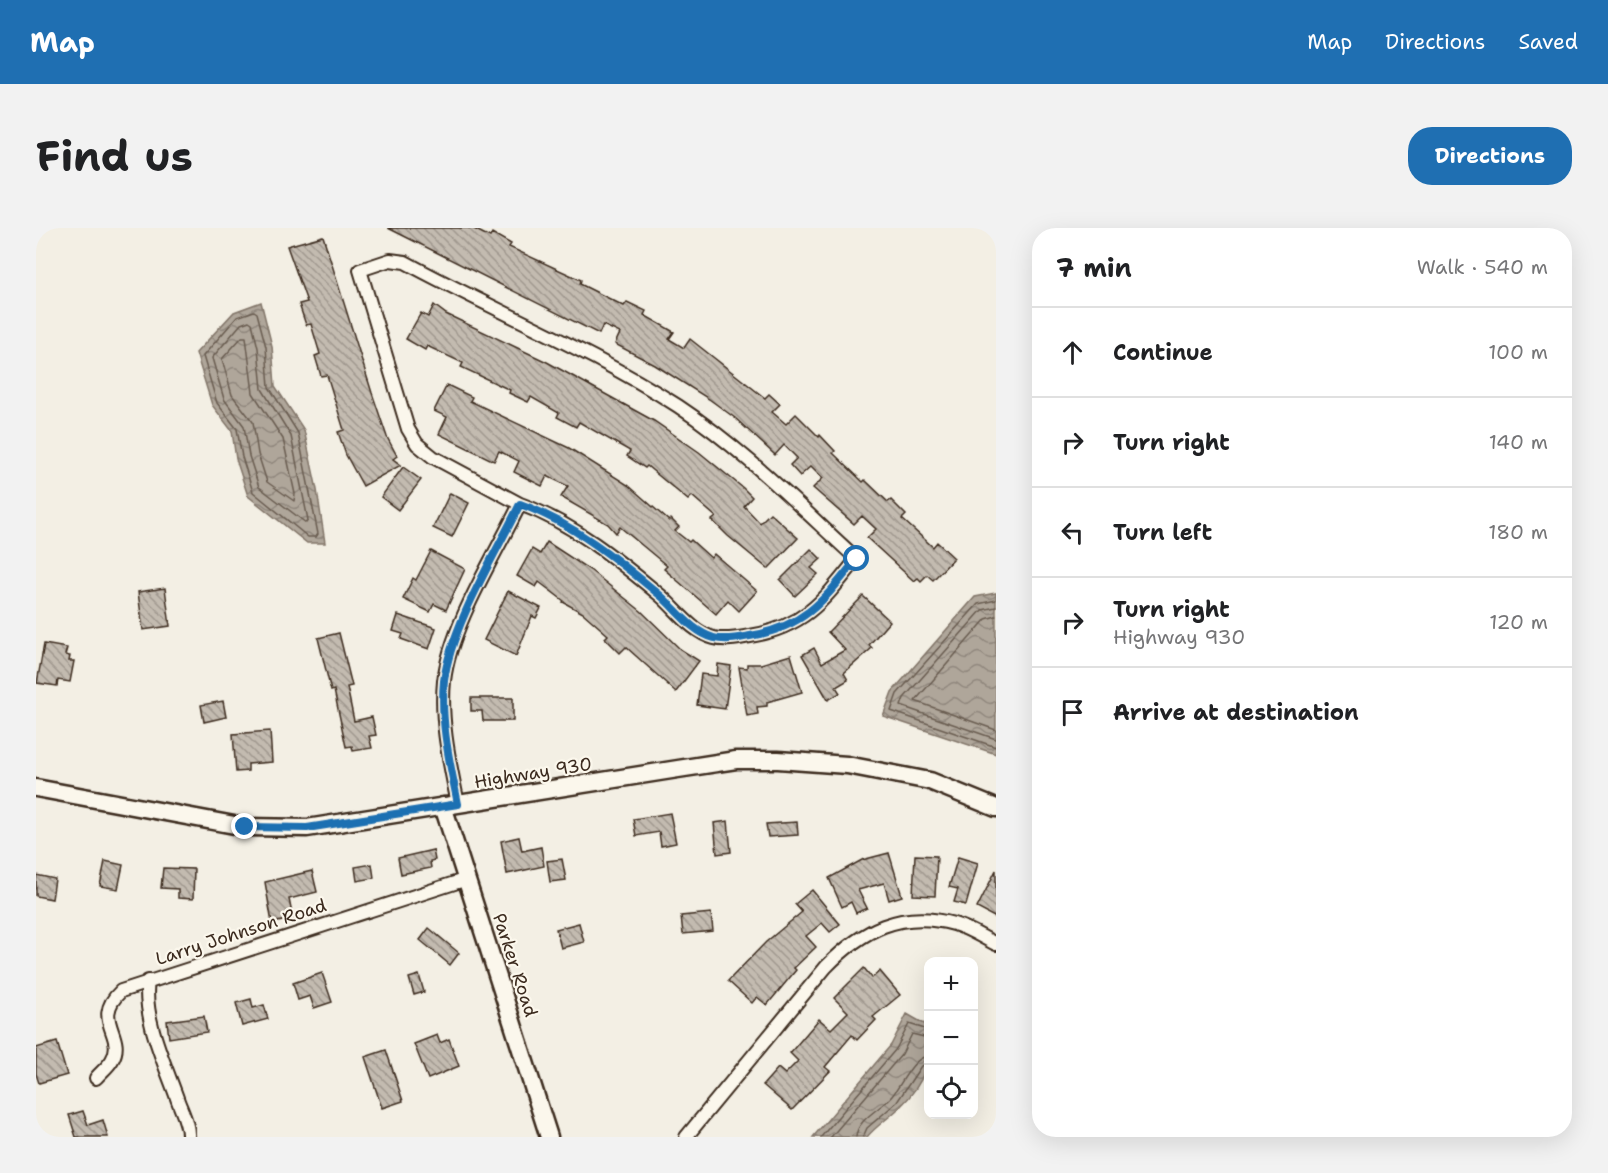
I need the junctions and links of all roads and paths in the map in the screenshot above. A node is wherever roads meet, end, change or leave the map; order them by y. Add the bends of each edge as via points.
1 (520, 504) junction
2 (36, 788) edge
3 (450, 805) junction
4 (996, 808) edge
5 (467, 879) junction
6 (996, 944) edge
7 (148, 981) junction
8 (96, 1078) dead end
9 (188, 1137) edge
10 (549, 1137) edge
11 (686, 1137) edge

1 - 1 street via 433,457 417,444 408,429 360,270 390,260 405,262 616,369 706,427 857,559 798,622 774,632 715,638 696,628 590,540
1 - 3 street via 456,637 444,679
2 - 3 street, Highway 930 via 257,828 307,828
3 - 4 street, Highway 930 via 736,760 778,760 884,771 930,781
3 - 5 street, Parker Road
5 - 7 street, Larry Johnson Road
5 - 10 street, Parker Road
6 - 11 street via 956,924 926,918 896,921 850,943
7 - 8 street, Larry Johnson Road via 121,991 110,1001 108,1018 115,1053
7 - 9 street via 145,996 149,1017

